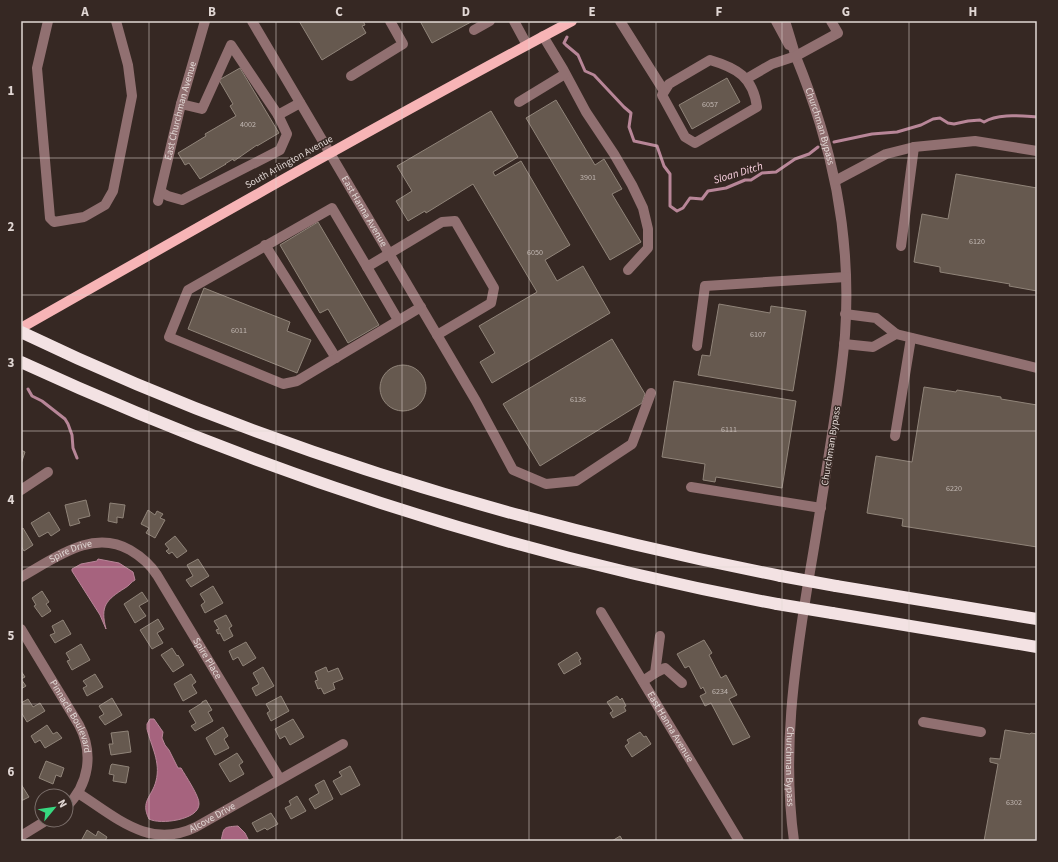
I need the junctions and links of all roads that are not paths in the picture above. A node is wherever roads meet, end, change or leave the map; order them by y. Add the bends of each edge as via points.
1 (48, 21) edge
2 (116, 21) edge
3 (205, 21) edge
4 (252, 21) edge
5 (390, 21) edge
6 (490, 21) edge
7 (514, 21) edge
8 (572, 21) edge
9 (620, 21) edge
10 (776, 21) edge
11 (785, 21) edge
12 (831, 21) edge
13 (474, 30) dead end
14 (543, 36) junction
15 (527, 45) junction
16 (796, 56) junction
17 (565, 74) junction
18 (351, 76) dead end
19 (746, 79) junction
20 (664, 91) junction
21 (518, 102) dead end
22 (300, 103) junction
23 (182, 104) junction
24 (278, 115) junction
25 (914, 147) junction
26 (1037, 150) edge
27 (330, 153) junction
28 (835, 181) junction
29 (265, 245) junction
30 (901, 246) dead end
31 (389, 253) junction
32 (367, 267) junction
33 (628, 270) dead end
34 (846, 278) junction
35 (421, 307) junction
36 (846, 314) junction
37 (398, 320) junction
38 (21, 328) edge
39 (21, 332) edge
40 (896, 334) junction
41 (437, 335) junction
42 (911, 338) junction
43 (844, 344) junction
44 (697, 346) dead end
45 (336, 358) junction
46 (21, 362) edge
47 (1037, 368) edge
48 (651, 393) dead end
49 (896, 436) dead end
50 (48, 472) dead end
51 (691, 488) dead end
52 (21, 490) edge
53 (821, 508) junction
54 (124, 546) joint
55 (21, 577) edge
56 (601, 612) dead end
57 (1037, 619) edge
58 (21, 629) edge
59 (660, 636) dead end
60 (1037, 647) edge
61 (655, 673) junction
62 (643, 681) junction
63 (682, 683) dead end
64 (923, 722) dead end
65 (981, 732) dead end
66 (343, 744) dead end
67 (280, 779) junction
68 (78, 793) junction
69 (74, 798) edge
70 (34, 828) edge
71 (21, 836) edge
72 (739, 841) edge
73 (794, 841) edge

1 - 2 street via 37,68 50,218 54,222 84,217 105,205 113,191 132,96 128,65
3 - 23 street, East Churchman Avenue
4 - 22 street, East Hanna Avenue
5 - 18 street via 403,44
6 - 13 street
7 - 15 street
8 - 14 main road, South Arlington Avenue
9 - 20 street
10 - 16 street, Churchman Bypass
11 - 16 street, Churchman Bypass
12 - 16 street via 838,33
14 - 15 main road, South Arlington Avenue
14 - 17 street
15 - 27 main road, South Arlington Avenue
16 - 19 street via 772,64
16 - 28 street, Churchman Bypass via 820,122
17 - 21 street
17 - 33 street via 614,154 643,208 648,228 648,248
19 - 20 street via 729,66 710,60 669,84
19 - 20 street via 755,95 757,107 695,143 685,137 662,95
22 - 24 street
22 - 27 street, East Hanna Avenue
23 - 24 street via 202,109 231,44
23 - 24 street, East Churchman Avenue via 159,197 168,196 182,200 280,150 286,134
25 - 26 street via 975,141
25 - 28 street via 886,154
25 - 30 street
27 - 31 street, East Hanna Avenue
27 - 38 main road, South Arlington Avenue
28 - 34 street, Churchman Bypass
29 - 32 street via 332,208
29 - 45 street
29 - 45 street via 188,290 169,336 283,384 297,381
31 - 32 street
31 - 35 street, East Hanna Avenue
31 - 41 street via 442,222 455,221 494,288 491,303
32 - 37 street
34 - 36 street, Churchman Bypass
34 - 44 street via 705,286
35 - 37 street
35 - 41 street, East Hanna Avenue
36 - 40 street via 876,318
36 - 43 street, Churchman Bypass
37 - 45 street
39 - 57 highway, bridge via 238,424 400,481 513,515 666,552 781,576
40 - 42 street
40 - 43 street via 873,347
41 - 48 street, East Hanna Avenue via 513,470 546,484 576,481 632,444
42 - 47 street
42 - 49 street
43 - 53 street, Churchman Bypass
46 - 60 highway, bridge via 221,447 393,508 450,525 600,566 777,604
50 - 52 street
51 - 53 street
53 - 73 street, Churchman Bypass via 799,639 790,713 789,782
54 - 55 street, Spire Drive via 100,542 80,546
54 - 67 street, Spire Place via 145,560 157,575
56 - 62 street, East Hanna Avenue
58 - 68 street, Pinnacle Boulevard via 84,734 88,764
59 - 61 street
61 - 62 street
61 - 63 street via 665,668
62 - 72 street, East Hanna Avenue
64 - 65 street
66 - 67 street, Alcove Drive
67 - 68 street, Alcove Drive via 196,827 183,833 169,835 154,835 135,830
68 - 69 street, Pinnacle Boulevard
70 - 71 street

